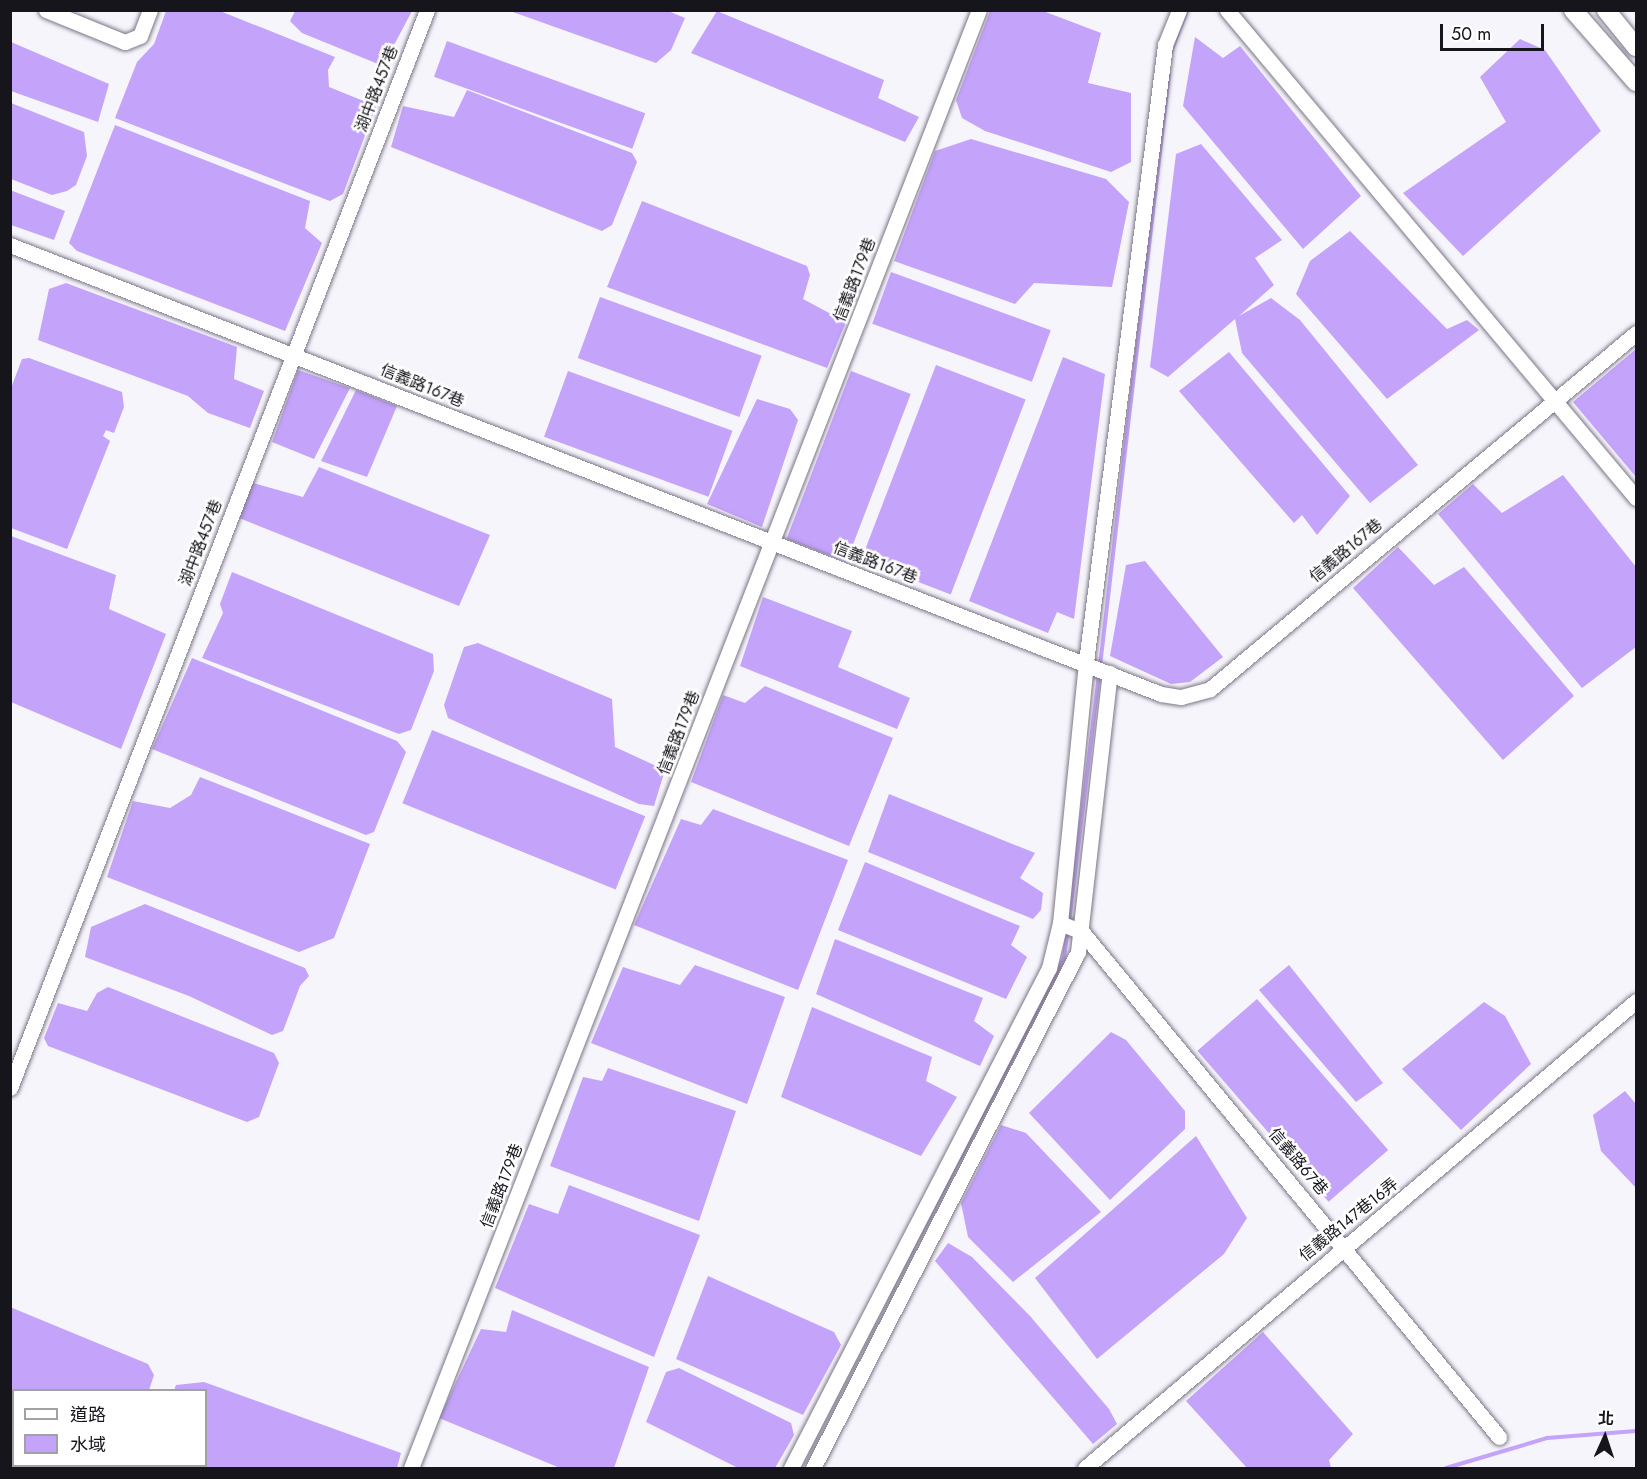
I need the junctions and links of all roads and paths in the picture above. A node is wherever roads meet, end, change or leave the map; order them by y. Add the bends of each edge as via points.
1 (46, 10) edge
2 (150, 10) edge
3 (427, 10) edge
4 (979, 10) edge
5 (1179, 10) edge
6 (1227, 10) edge
7 (1573, 10) edge
8 (1606, 10) edge
9 (1636, 47) edge
10 (1636, 82) edge
11 (10, 245) edge
12 (1636, 333) edge
13 (293, 354) junction
14 (1554, 400) junction
15 (1636, 498) edge
16 (772, 543) junction
17 (1087, 663) junction
18 (1108, 672) junction
19 (1060, 923) junction
20 (1082, 932) junction
21 (1636, 1002) edge
22 (10, 1088) edge
23 (1345, 1245) junction
24 (1499, 1437) dead end
25 (411, 1468) edge
26 (791, 1468) edge
27 (813, 1468) edge
28 (1085, 1468) edge

1 - 2 street via 125,42 140,36
3 - 13 street, 湖中路457巷
4 - 16 street, 信義路179巷
5 - 17 street via 1165,45
6 - 14 street
7 - 10 main road
8 - 9 main road
11 - 13 street, 信義路167巷
12 - 14 street, 信義路167巷
13 - 16 street, 信義路167巷
13 - 22 street, 湖中路457巷
14 - 15 street
14 - 18 street, 信義路167巷 via 1210,689 1181,698
16 - 17 street, 信義路167巷
16 - 25 street, 信義路179巷
17 - 18 street, 信義路167巷
17 - 19 street
18 - 20 street
19 - 20 street, 信義路67巷
19 - 26 street via 1049,968
20 - 23 street, 信義路67巷
20 - 27 street via 1048,1017
21 - 23 street, 信義路147巷16弄
23 - 24 street, 信義路67巷
23 - 28 street, 信義路147巷16弄

